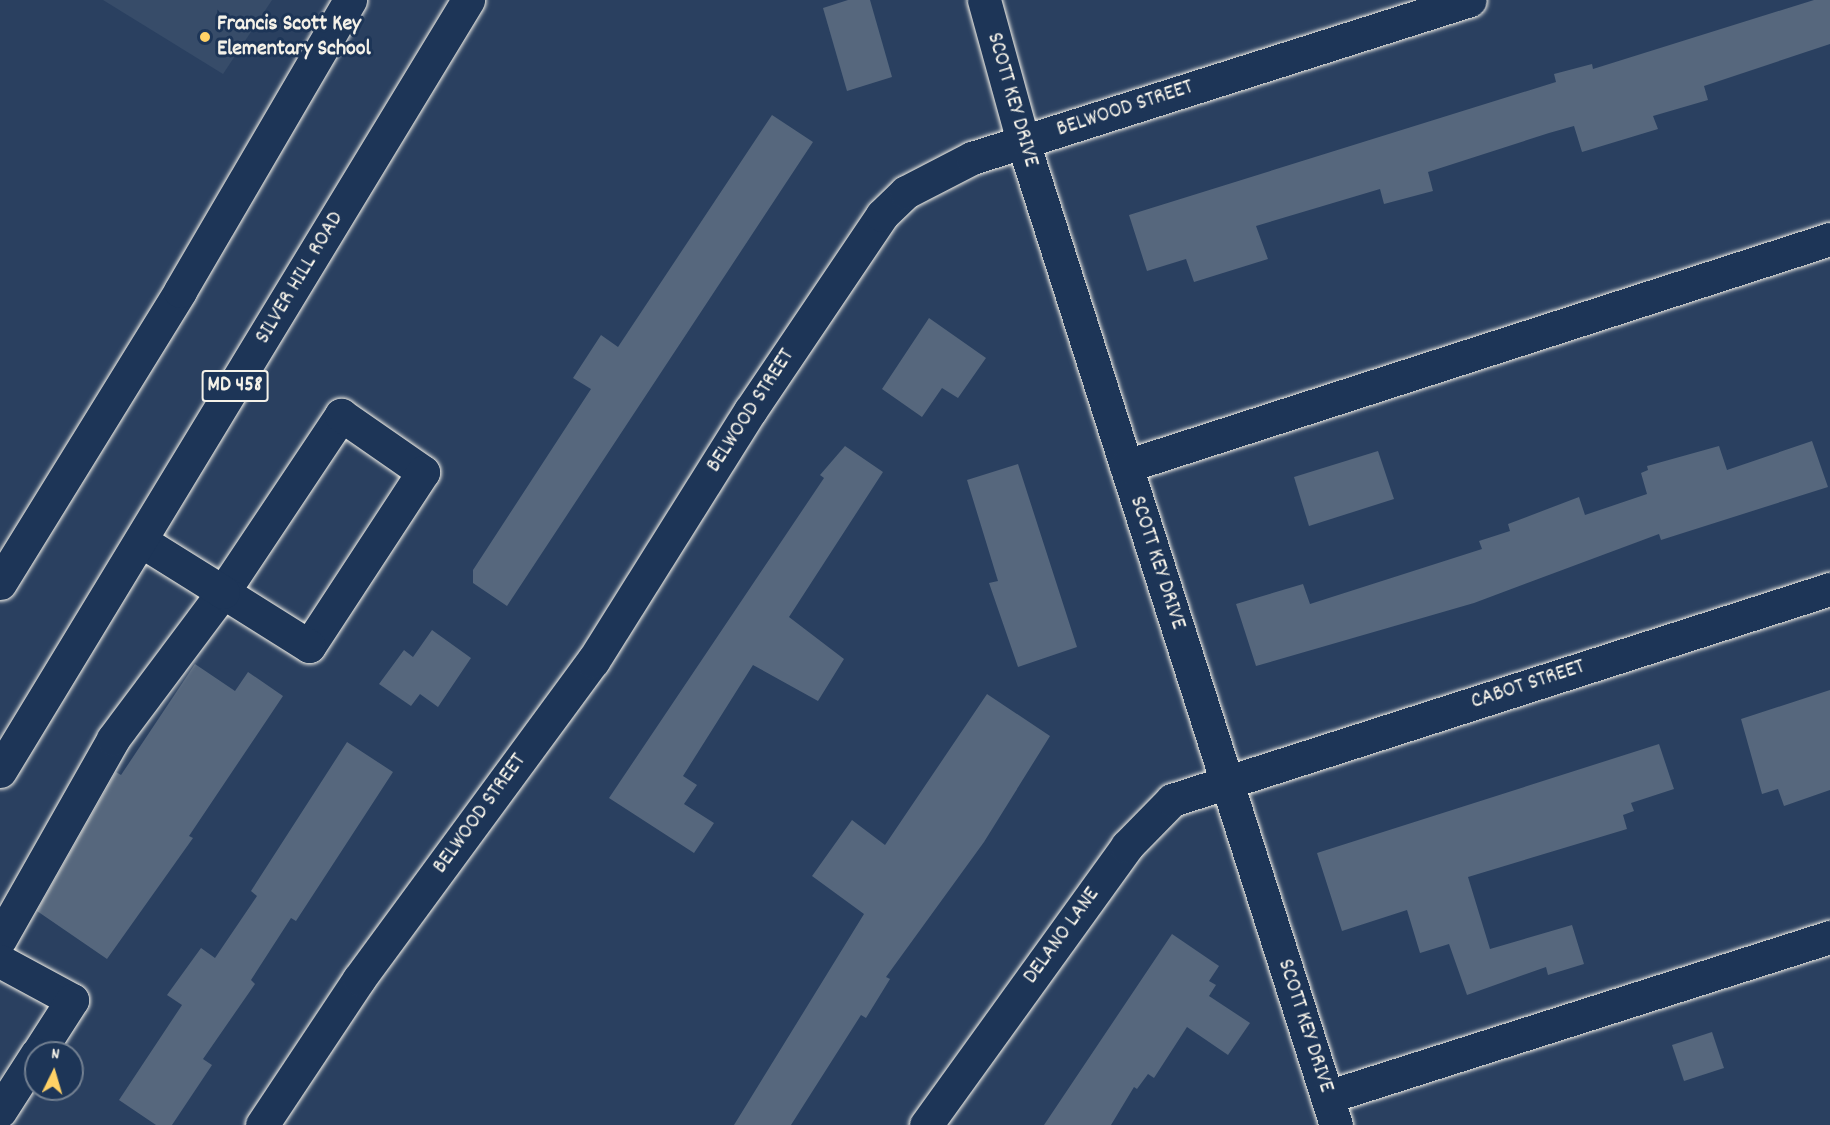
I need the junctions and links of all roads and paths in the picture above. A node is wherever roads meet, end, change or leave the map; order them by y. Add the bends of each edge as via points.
1 (350, 0) edge
2 (468, 0) edge
3 (984, 0) edge
4 (1470, 0) edge
5 (1023, 142) junction
6 (1830, 239) edge
7 (1126, 466) junction
8 (143, 542) junction
9 (0, 583) edge
10 (1830, 589) edge
11 (224, 592) junction
12 (0, 771) edge
13 (1226, 782) junction
14 (1830, 937) edge
15 (0, 939) edge
16 (0, 961) edge
17 (45, 1041) edge
18 (24, 1074) edge
19 (0, 1111) edge
20 (1332, 1111) edge
21 (262, 1125) edge
22 (926, 1125) edge

1 - 9 street via 180,291
2 - 8 street, SILVER HILL ROAD / MD 458
3 - 5 street, SCOTT KEY DRIVE
4 - 5 street, BELWOOD STREET
5 - 7 street, SCOTT KEY DRIVE
5 - 21 street, BELWOOD STREET via 936,175 906,192 882,215 750,411 593,661 359,979
6 - 7 street
7 - 13 street, SCOTT KEY DRIVE
8 - 11 street
8 - 12 street, SILVER HILL ROAD / MD 458
10 - 13 street, CABOT STREET
11 - 11 street via 309,646 423,472 341,415
11 - 15 street via 114,739
13 - 20 street, SCOTT KEY DRIVE
13 - 22 street, DELANO LANE via 1172,800 1127,846
14 - 20 street
16 - 17 street via 72,1000
18 - 19 street

